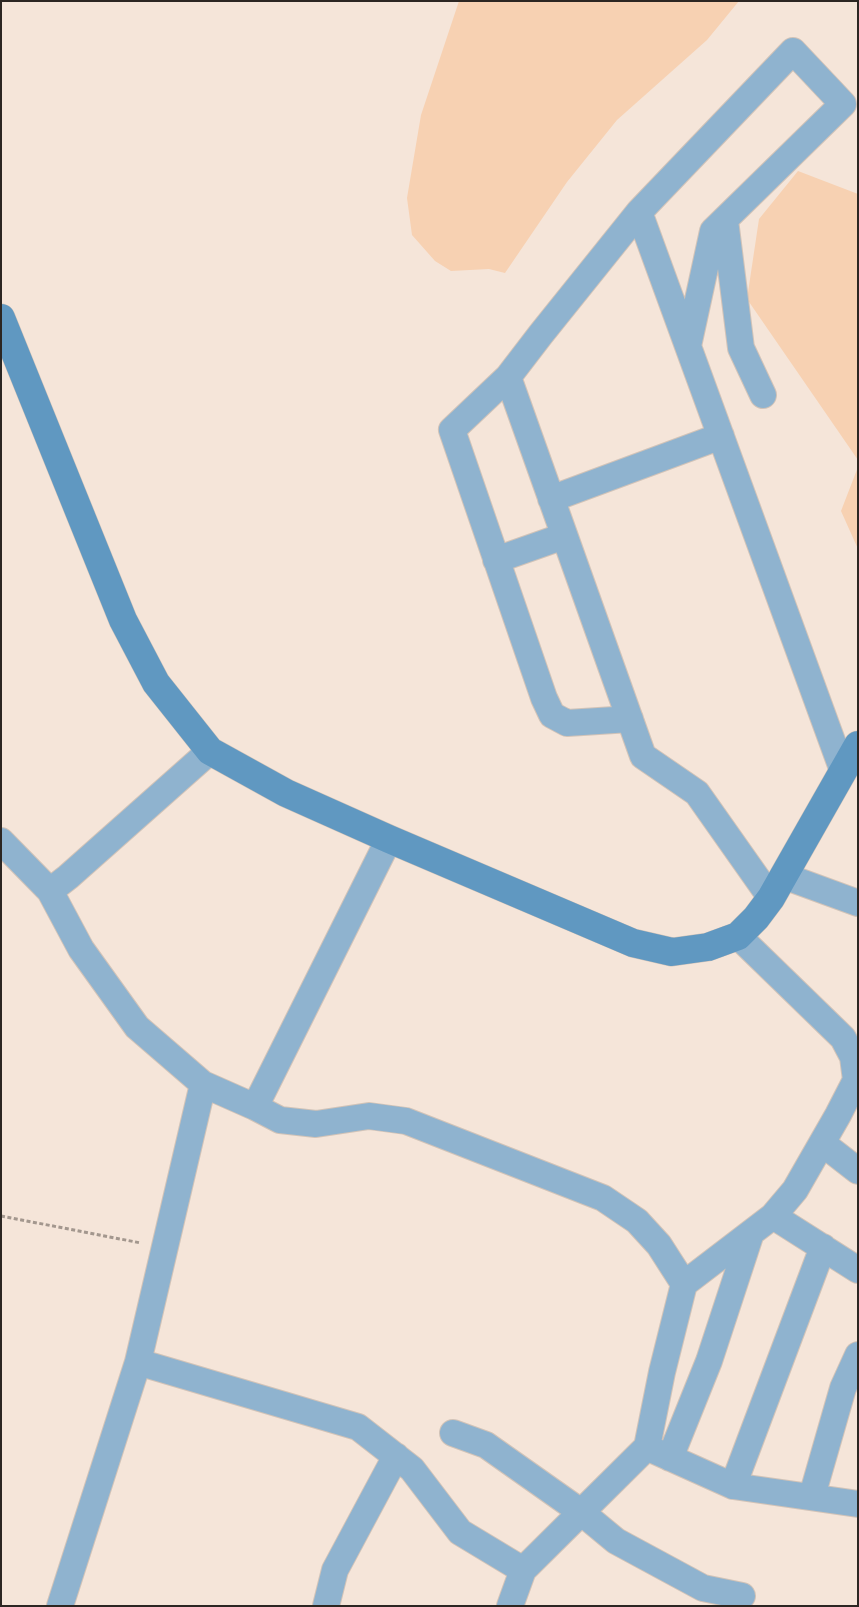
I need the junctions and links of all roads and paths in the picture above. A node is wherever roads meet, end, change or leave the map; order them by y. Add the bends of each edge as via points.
1 (639, 212) junction
2 (725, 220) junction
3 (1, 318) edge
4 (688, 346) junction
5 (508, 377) junction
6 (763, 395) dead end
7 (721, 436) junction
8 (551, 499) junction
9 (564, 536) junction
10 (496, 560) junction
11 (630, 719) junction
12 (858, 745) edge
13 (210, 751) junction
14 (843, 771) junction
15 (389, 839) junction
16 (1, 841) edge
17 (778, 887) junction
18 (50, 891) junction
19 (858, 903) edge
20 (738, 936) junction
21 (857, 1081) edge
22 (203, 1084) junction
23 (255, 1107) junction
24 (822, 1143) junction
25 (858, 1171) edge
26 (1, 1216) edge
27 (773, 1216) junction
28 (751, 1234) junction
29 (164, 1248) junction
30 (823, 1248) junction
31 (858, 1270) edge
32 (684, 1284) junction
33 (858, 1355) edge
34 (138, 1362) junction
35 (453, 1433) dead end
36 (659, 1453) junction
37 (396, 1456) junction
38 (733, 1486) junction
39 (812, 1496) junction
40 (858, 1504) edge
41 (581, 1512) junction
42 (522, 1570) junction
43 (742, 1596) dead end
44 (60, 1606) edge
45 (326, 1606) edge
46 (510, 1606) edge

1 - 2 street via 793,51 843,104
1 - 4 street
1 - 5 street
2 - 4 street via 713,231
2 - 6 street via 741,348
3 - 13 street via 123,620 156,683
4 - 7 street
5 - 8 street
5 - 10 street via 452,430
7 - 8 street
7 - 14 street
8 - 9 street
9 - 10 street
9 - 11 street
10 - 11 street via 552,715 567,723
11 - 17 street via 643,756 697,793
12 - 14 street
13 - 15 street via 286,792
13 - 18 street
14 - 17 street
15 - 20 street via 633,943 672,952 708,947
15 - 23 street
16 - 18 street
17 - 19 street
17 - 20 street via 756,918
18 - 22 street via 81,949 137,1027
20 - 21 street via 842,1038 853,1057
21 - 24 street
22 - 23 street
22 - 29 street
23 - 32 street via 280,1120 316,1124 369,1116 406,1121 603,1198 637,1221 659,1245
24 - 25 street
24 - 27 street via 795,1190
26 - 29 path
27 - 28 street
27 - 30 street
28 - 32 street
28 - 36 street via 709,1361
29 - 34 street
30 - 31 street
30 - 38 street
32 - 36 street via 662,1372
33 - 39 street via 843,1388
34 - 37 street via 358,1427
34 - 44 street
35 - 41 street via 486,1445
36 - 38 street
36 - 41 street
37 - 42 street via 412,1469 460,1532
37 - 45 street via 335,1570
38 - 39 street
39 - 40 street
41 - 42 street
41 - 43 street via 616,1541 703,1588
42 - 46 street

